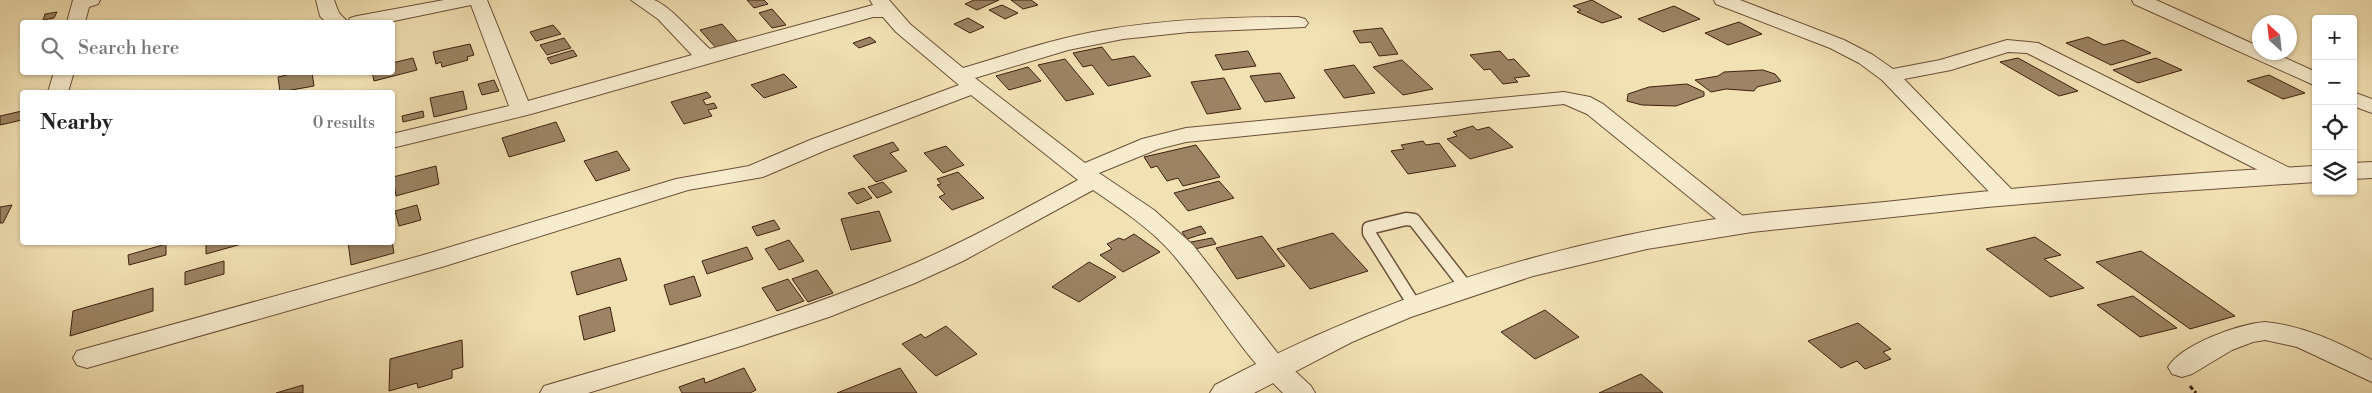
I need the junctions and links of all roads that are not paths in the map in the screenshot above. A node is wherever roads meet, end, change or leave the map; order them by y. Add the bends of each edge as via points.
1 (91, 0) edge
2 (325, 0) edge
3 (469, 0) edge
4 (478, 0) edge
5 (640, 0) edge
6 (1723, 0) edge
7 (2141, 0) edge
8 (883, 5) edge
9 (76, 20) edge
10 (335, 20) edge
11 (369, 20) edge
12 (1298, 23) dead end
13 (708, 58) junction
14 (63, 75) edge
15 (1889, 76) junction
16 (2312, 78) edge
17 (967, 82) junction
18 (59, 90) edge
19 (2357, 100) edge
20 (523, 108) junction
21 (2372, 108) edge
22 (395, 141) edge
23 (2372, 170) edge
24 (2357, 171) edge
25 (2312, 174) edge
26 (2286, 175) junction
27 (1088, 176) junction
28 (2006, 196) junction
29 (1740, 226) junction
30 (1466, 286) junction
31 (1415, 306) junction
32 (87, 358) dead end
33 (1273, 366) junction
34 (2182, 367) dead end
35 (2372, 372) edge
36 (554, 393) edge
37 (1227, 393) edge
38 (1301, 393) edge

1 - 9 street via 80,4
2 - 10 street via 330,16
3 - 11 street
4 - 20 street via 517,102
5 - 13 street via 665,15
6 - 15 street via 1838,44
7 - 16 street
8 - 13 street via 873,11
8 - 17 street via 903,28
12 - 17 street via 1240,23 1122,33 1066,45
13 - 20 street
14 - 18 street
15 - 26 street via 1944,66 2007,46 2031,47
15 - 28 street
17 - 27 street
17 - 32 street via 755,172 684,184 436,260
19 - 21 street
20 - 22 street
23 - 24 street
25 - 26 street
26 - 28 street
27 - 29 street via 1150,144 1186,135 1564,98 1595,109
27 - 33 street via 1145,215 1184,251
27 - 36 street via 989,237 898,280 812,314
28 - 29 street
29 - 30 street via 1574,256
30 - 31 street
30 - 31 lane via 1414,220 1369,228 1369,233
31 - 33 street
33 - 37 street
33 - 38 street
34 - 35 street via 2250,332 2265,330 2324,348

